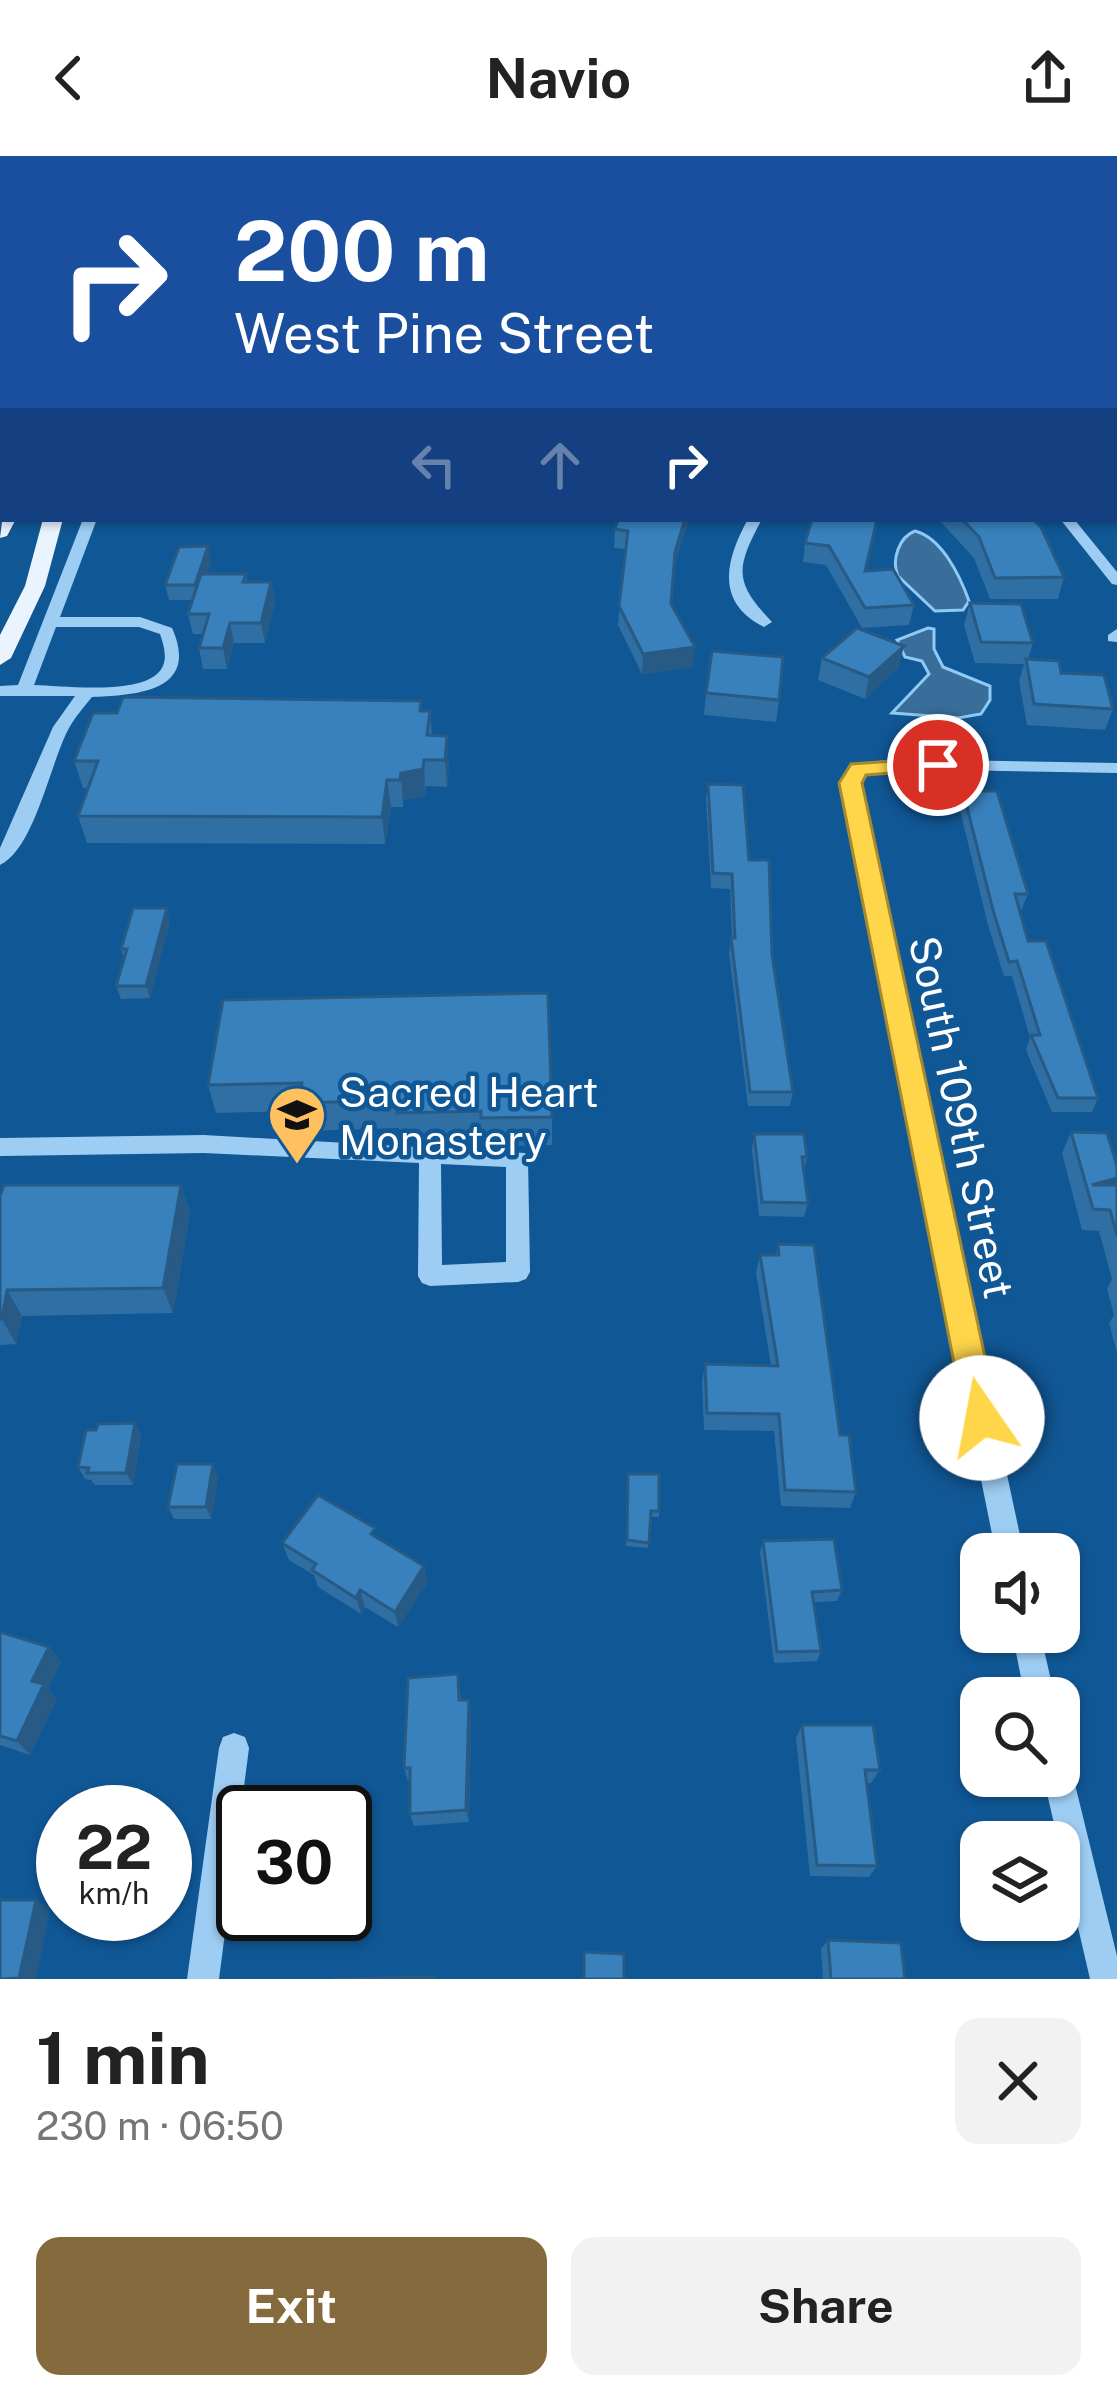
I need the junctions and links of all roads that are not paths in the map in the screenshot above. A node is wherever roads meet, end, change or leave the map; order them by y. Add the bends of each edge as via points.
1 (52, 522) edge
2 (89, 522) edge
3 (754, 522) edge
4 (1069, 522) edge
5 (1117, 581) edge
6 (52, 622) junction
7 (764, 622) dead end
8 (0, 658) edge
9 (24, 690) junction
10 (0, 691) edge
11 (87, 692) junction
12 (1117, 768) edge
13 (0, 859) edge
14 (0, 1147) edge
15 (430, 1155) junction
16 (1006, 1533) edge
17 (234, 1748) dead end
18 (1063, 1797) edge
19 (203, 1979) edge
20 (1106, 1979) edge

1 - 8 main road via 35,586
2 - 6 street
3 - 7 street via 734,588
4 - 5 street
6 - 9 street
6 - 11 street via 140,622 167,631 174,647 158,683
9 - 10 street
9 - 11 street
11 - 13 street via 61,727 13,846
12 - 16 street, South 109th Street via 894,764 859,769 850,783
14 - 15 street via 204,1144
15 - 15 street via 517,1159 518,1272 430,1276
17 - 19 street
18 - 20 street

